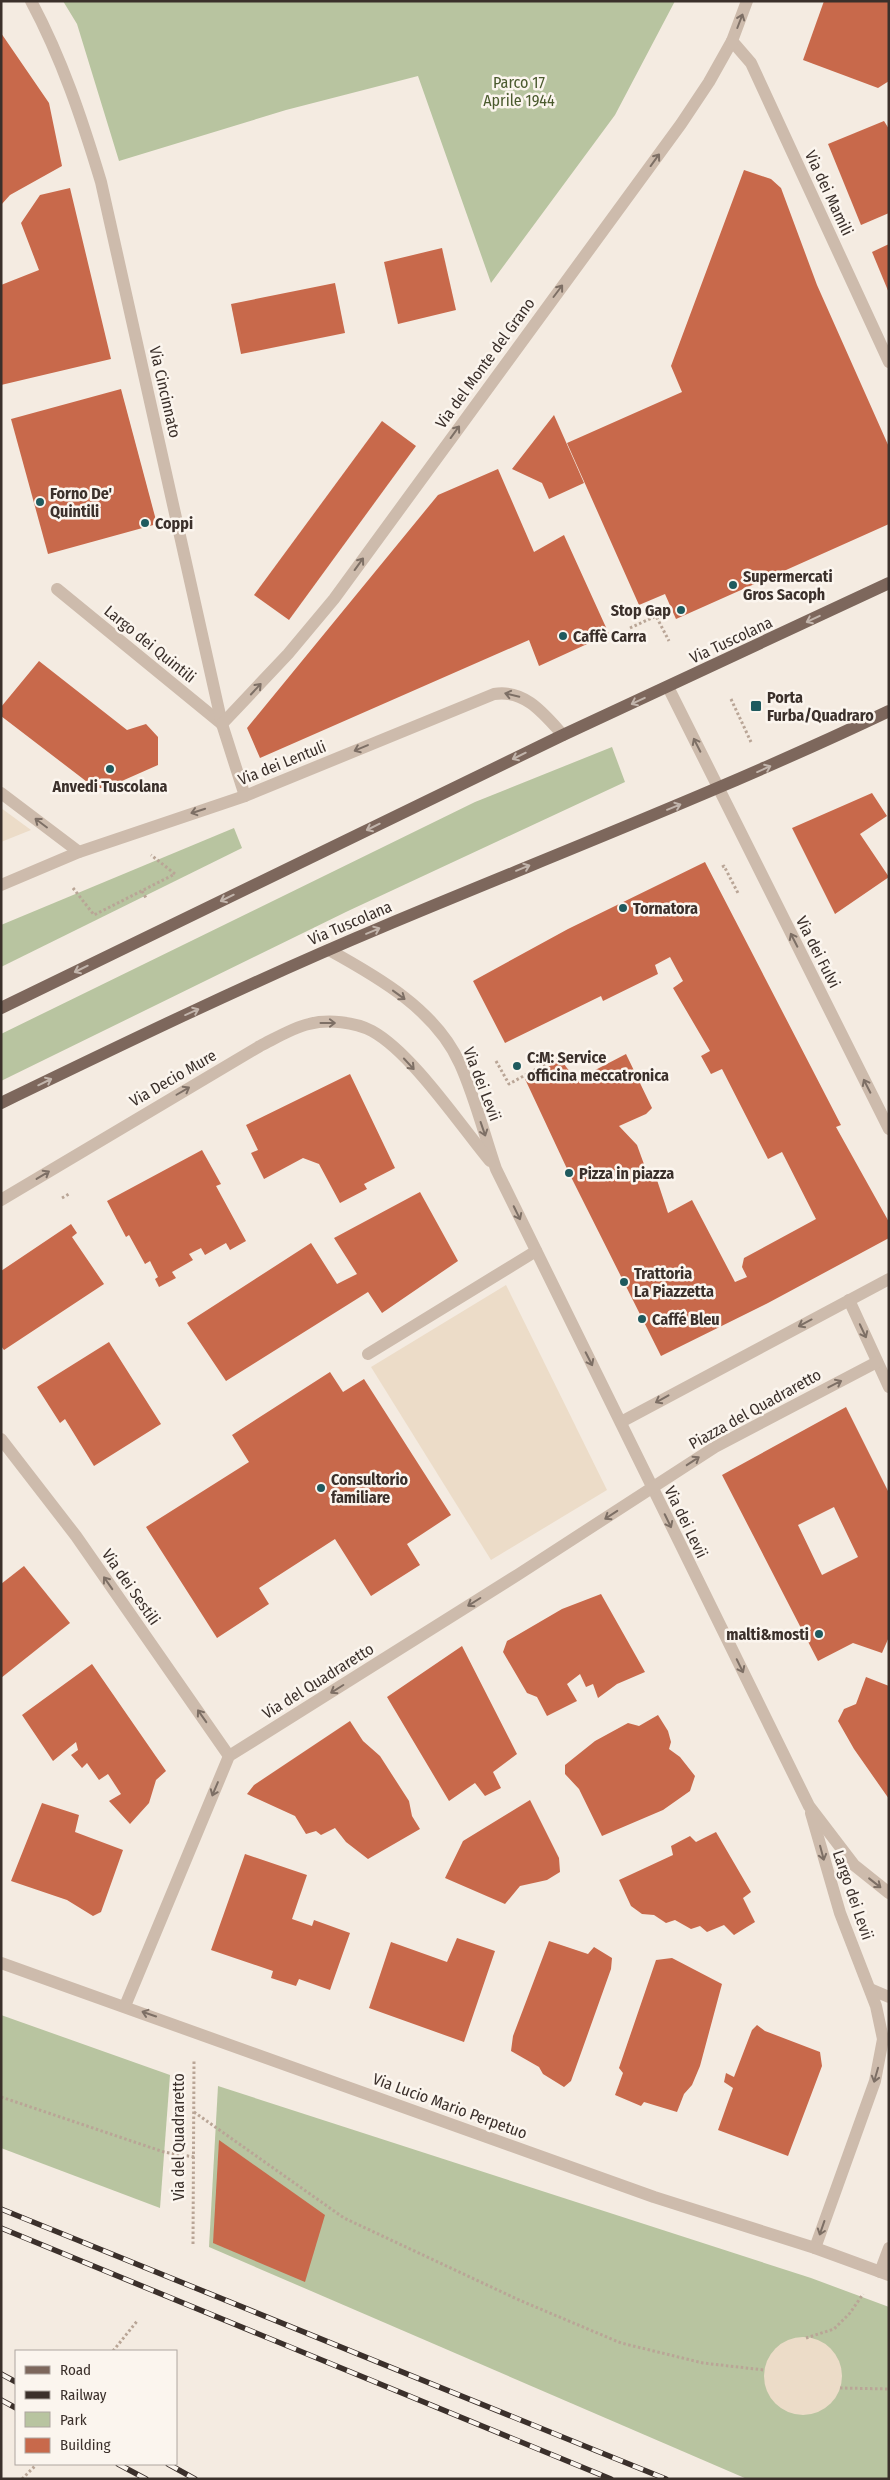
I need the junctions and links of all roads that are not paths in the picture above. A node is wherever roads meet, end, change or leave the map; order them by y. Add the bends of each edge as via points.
1 (31, 1) edge
2 (747, 1) edge
3 (732, 41) junction
4 (889, 362) edge
5 (889, 583) edge
6 (57, 589) dead end
7 (668, 686) junction
8 (889, 711) edge
9 (222, 724) junction
10 (563, 735) junction
11 (719, 788) junction
12 (1, 793) edge
13 (245, 796) junction
14 (79, 852) junction
15 (1, 884) edge
16 (329, 950) junction
17 (1, 1008) edge
18 (373, 1032) joint
19 (1, 1103) edge
20 (889, 1129) edge
21 (496, 1169) junction
22 (1, 1200) edge
23 (536, 1251) junction
24 (889, 1279) edge
25 (849, 1300) junction
26 (368, 1354) dead end
27 (877, 1362) junction
28 (889, 1387) edge
29 (621, 1422) junction
30 (1, 1439) edge
31 (652, 1488) junction
32 (230, 1756) junction
33 (809, 1806) junction
34 (889, 1893) edge
35 (1, 1963) edge
36 (870, 1989) junction
37 (889, 1997) edge
38 (125, 2006) junction
39 (815, 2248) junction
40 (889, 2248) edge
41 (884, 2274) edge

1 - 9 street, Via Cincinnato via 67,80 101,182
3 -> 2 street, Via del Monte del Grano
3 - 4 street, Via dei Mamili via 751,63
9 -> 3 street, Via del Monte del Grano via 288,654 334,598 655,161 709,82
5 -> 7 main road, Via Tuscolana
6 - 9 street, Largo dei Quintili
7 -> 10 main road, Via Tuscolana
11 -> 7 street
11 -> 8 main road, Via Tuscolana
9 - 13 street, Via Cincinnato
10 -> 13 street, Via dei Lentuli via 529,700 505,692 494,694
10 -> 17 main road, Via Tuscolana
16 -> 11 main road, Via Tuscolana
20 -> 11 street, Via dei Fulvi
14 -> 12 street
13 -> 14 street, Via dei Lentuli
14 - 15 street, Via dei Lentuli
19 -> 16 main road, Via Tuscolana via 158,1027
16 -> 21 street, Via dei Levii via 364,969 410,1003 446,1039 460,1063
18 -> 21 street, Via dei Levii via 394,1048 424,1080
22 -> 18 street, Via Decio Mure via 260,1046 295,1029 325,1022 351,1024
21 -> 23 street, Via dei Levii
23 - 26 street
23 -> 29 street, Via dei Levii
24 - 25 street
25 -> 27 street
25 -> 29 street
27 - 28 street
31 -> 27 street, Piazza del Quadraretto via 721,1443
29 - 31 street, Via dei Levii
32 -> 30 street, Via dei Sestili via 76,1536
31 -> 32 street, Via del Quadraretto
31 -> 33 street, Via dei Levii
32 -> 38 street
33 -> 34 street, Largo dei Levii via 854,1865
33 -> 36 street, Largo dei Levii via 840,1914
35 - 38 street, Via Lucio Mario Perpetuo
36 - 37 street
36 -> 39 street, Largo dei Levii via 881,2023 880,2061
39 -> 38 street, Via Lucio Mario Perpetuo via 654,2196
39 - 41 street, Via Lucio Mario Perpetuo
40 - 41 street

